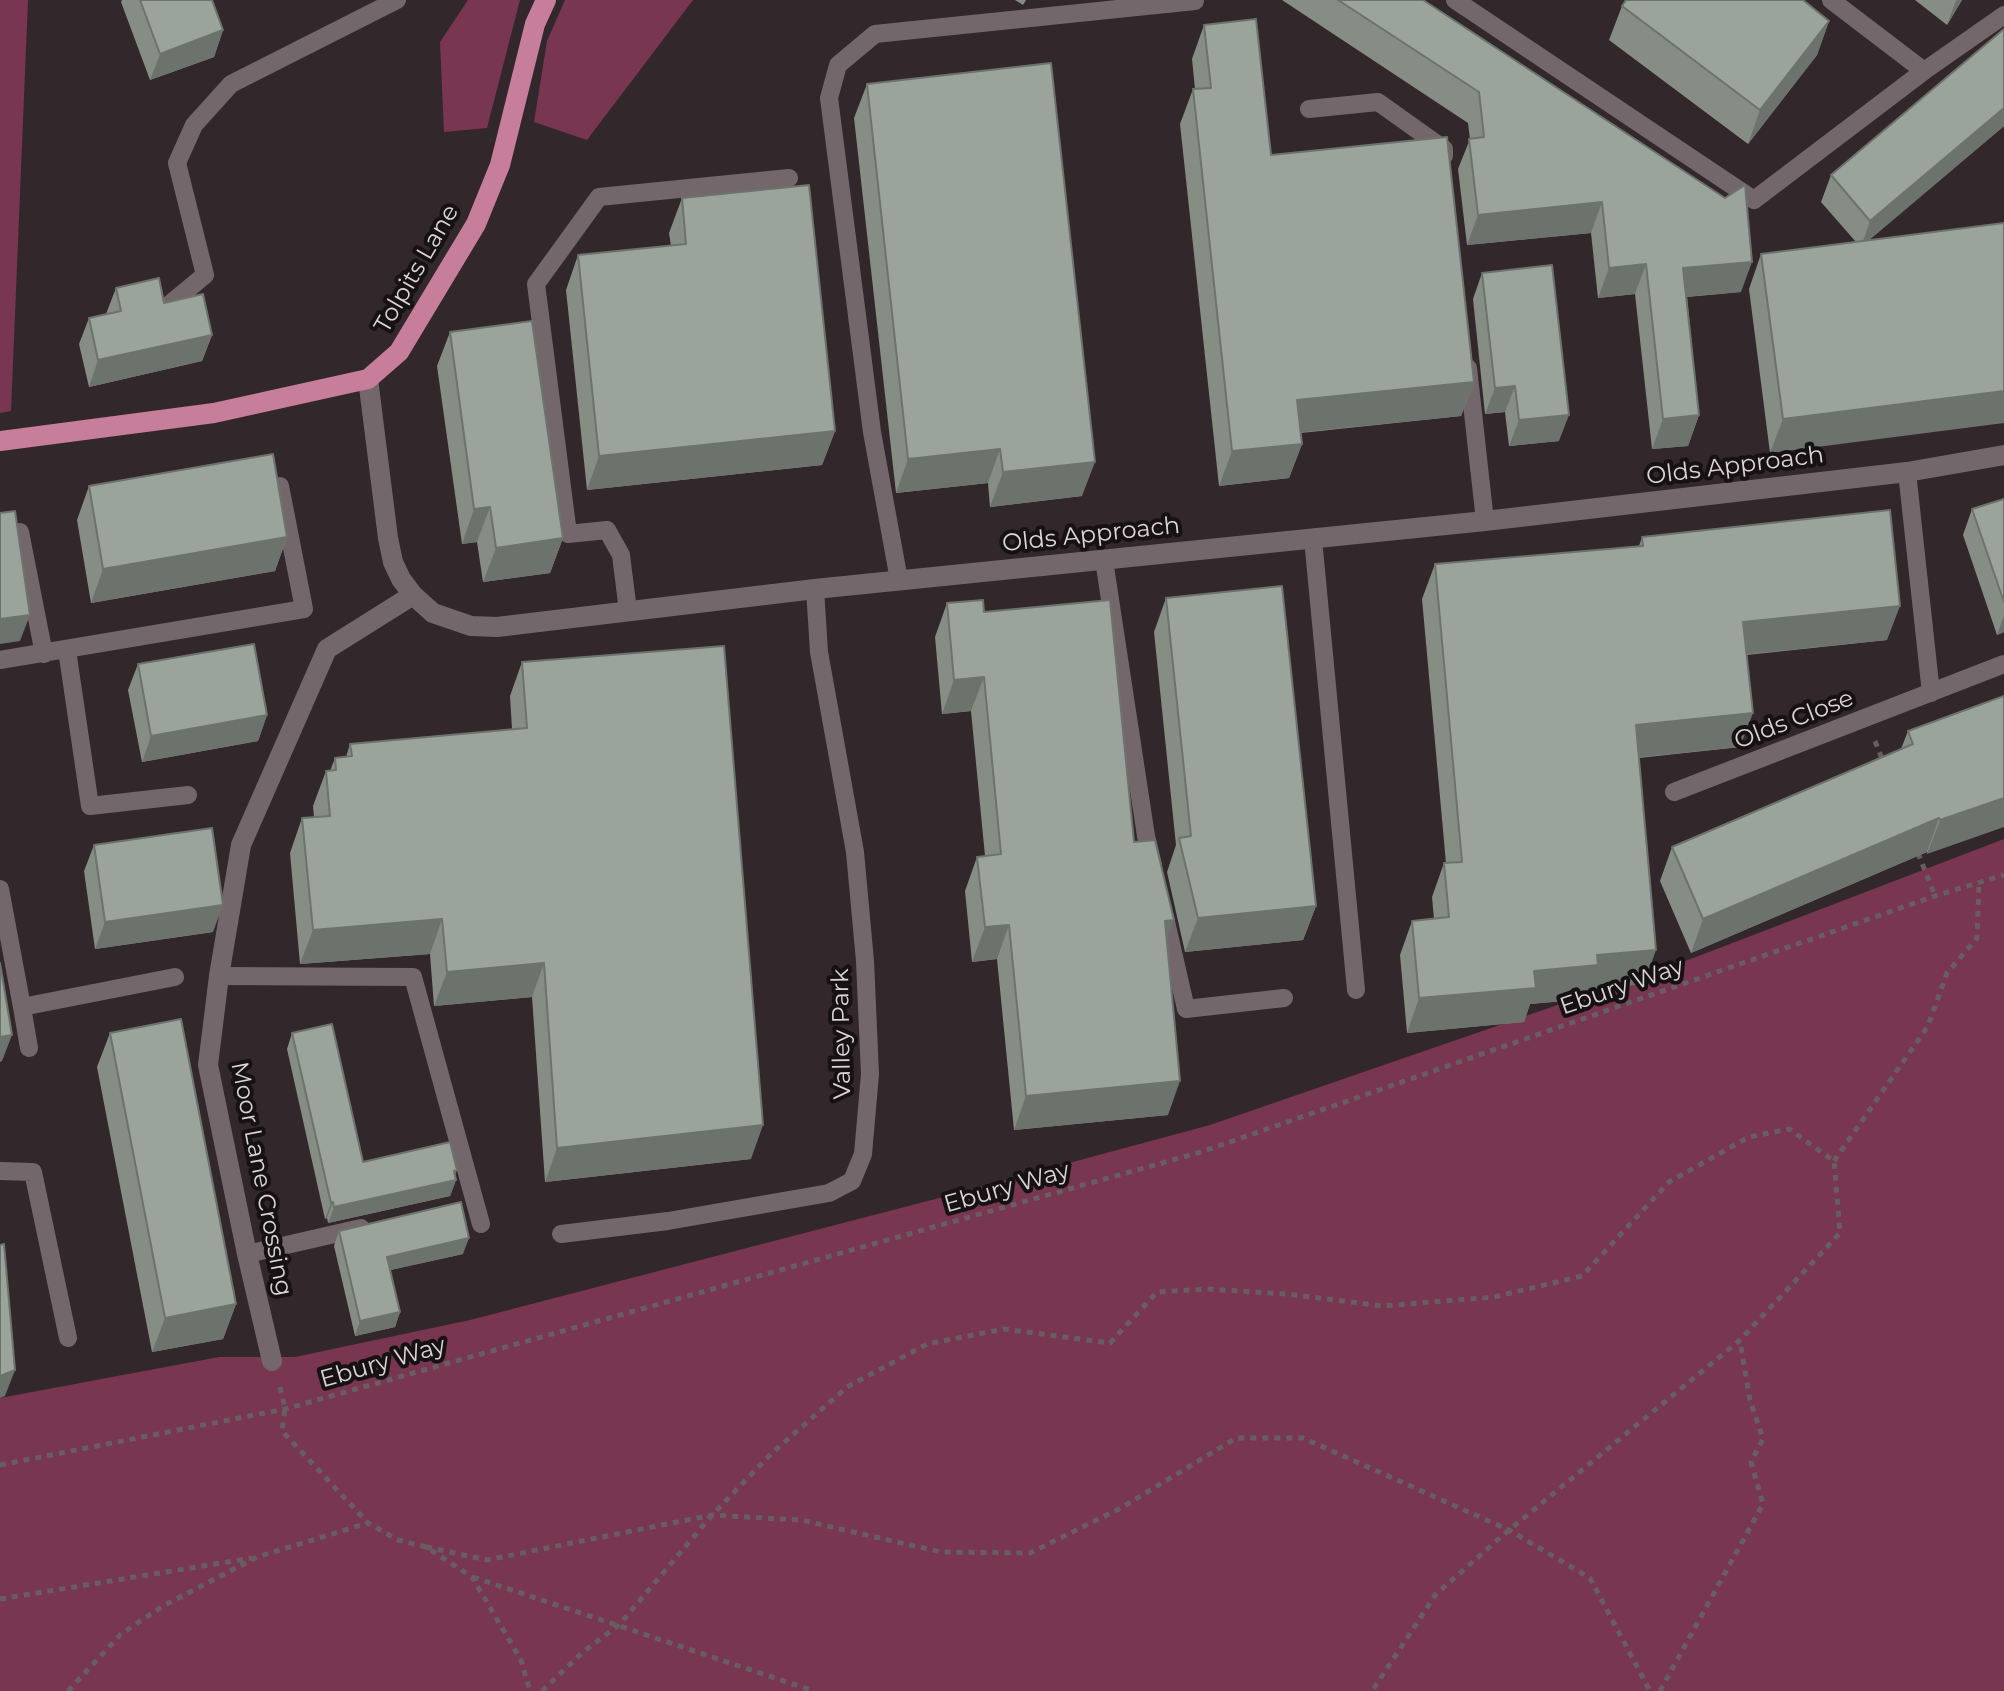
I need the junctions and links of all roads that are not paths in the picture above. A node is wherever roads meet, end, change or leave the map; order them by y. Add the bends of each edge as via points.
1 (397, 0) edge
2 (546, 0) edge
3 (1455, 0) edge
4 (1831, 0) edge
5 (1195, 1) edge
6 (2004, 15) edge
7 (1924, 71) junction
8 (1309, 109) dead end
9 (789, 178) dead end
10 (1447, 180) edge
11 (170, 304) edge
12 (1466, 350) edge
13 (368, 379) junction
14 (0, 441) edge
15 (2004, 455) edge
16 (1907, 472) junction
17 (280, 486) edge
18 (1485, 521) junction
19 (20, 532) edge
20 (1313, 539) junction
21 (1104, 560) junction
22 (899, 580) junction
23 (815, 589) junction
24 (413, 595) junction
25 (628, 611) junction
26 (67, 650) junction
27 (44, 654) junction
28 (0, 660) edge
29 (2004, 664) edge
30 (1931, 693) junction
31 (1674, 792) dead end
32 (188, 795) dead end
33 (1, 899) edge
34 (219, 976) junction
35 (175, 977) dead end
36 (1356, 990) dead end
37 (1284, 998) dead end
38 (22, 1007) junction
39 (29, 1048) dead end
40 (0, 1171) edge
41 (386, 1222) edge
42 (481, 1224) dead end
43 (561, 1234) dead end
44 (247, 1254) junction
45 (68, 1338) dead end
46 (272, 1361) dead end

1 - 11 lane via 231,84 194,125 177,163 205,275
2 - 13 main road, Tolpits Lane via 535,24 500,165 476,224 399,352
3 - 7 lane via 1754,200
4 - 7 lane
5 - 22 lane via 875,34 838,65 829,98 872,432
6 - 7 lane
8 - 10 lane via 1378,102 1444,149
9 - 25 lane via 599,197 536,284 568,534 607,530 621,555
12 - 18 lane
13 - 14 main road, Tolpits Lane via 214,413
13 - 24 street, Olds Approach via 388,538 393,562
15 - 16 street, Olds Approach
16 - 18 street, Olds Approach
16 - 30 lane
17 - 26 lane via 304,609
18 - 20 street, Olds Approach
19 - 27 lane
20 - 21 street, Olds Approach
20 - 36 lane
21 - 22 street, Olds Approach
21 - 37 lane via 1146,836 1186,1009
22 - 23 street, Olds Approach
23 - 25 street, Olds Approach
23 - 43 lane, Valley Park via 819,652 855,852 865,961 870,1074 863,1154 852,1181 829,1193
24 - 25 street, Olds Approach via 433,613 471,626
24 - 34 street, Moor Lane Crossing via 327,649 241,845
26 - 27 lane
26 - 32 lane via 90,806
27 - 28 lane
29 - 30 lane, Olds Close
30 - 31 lane, Olds Close
33 - 38 lane
34 - 42 lane via 413,977
34 - 44 street, Moor Lane Crossing via 208,1065
35 - 38 lane
38 - 39 lane
40 - 45 lane via 33,1172
41 - 44 lane
44 - 46 street, Moor Lane Crossing

